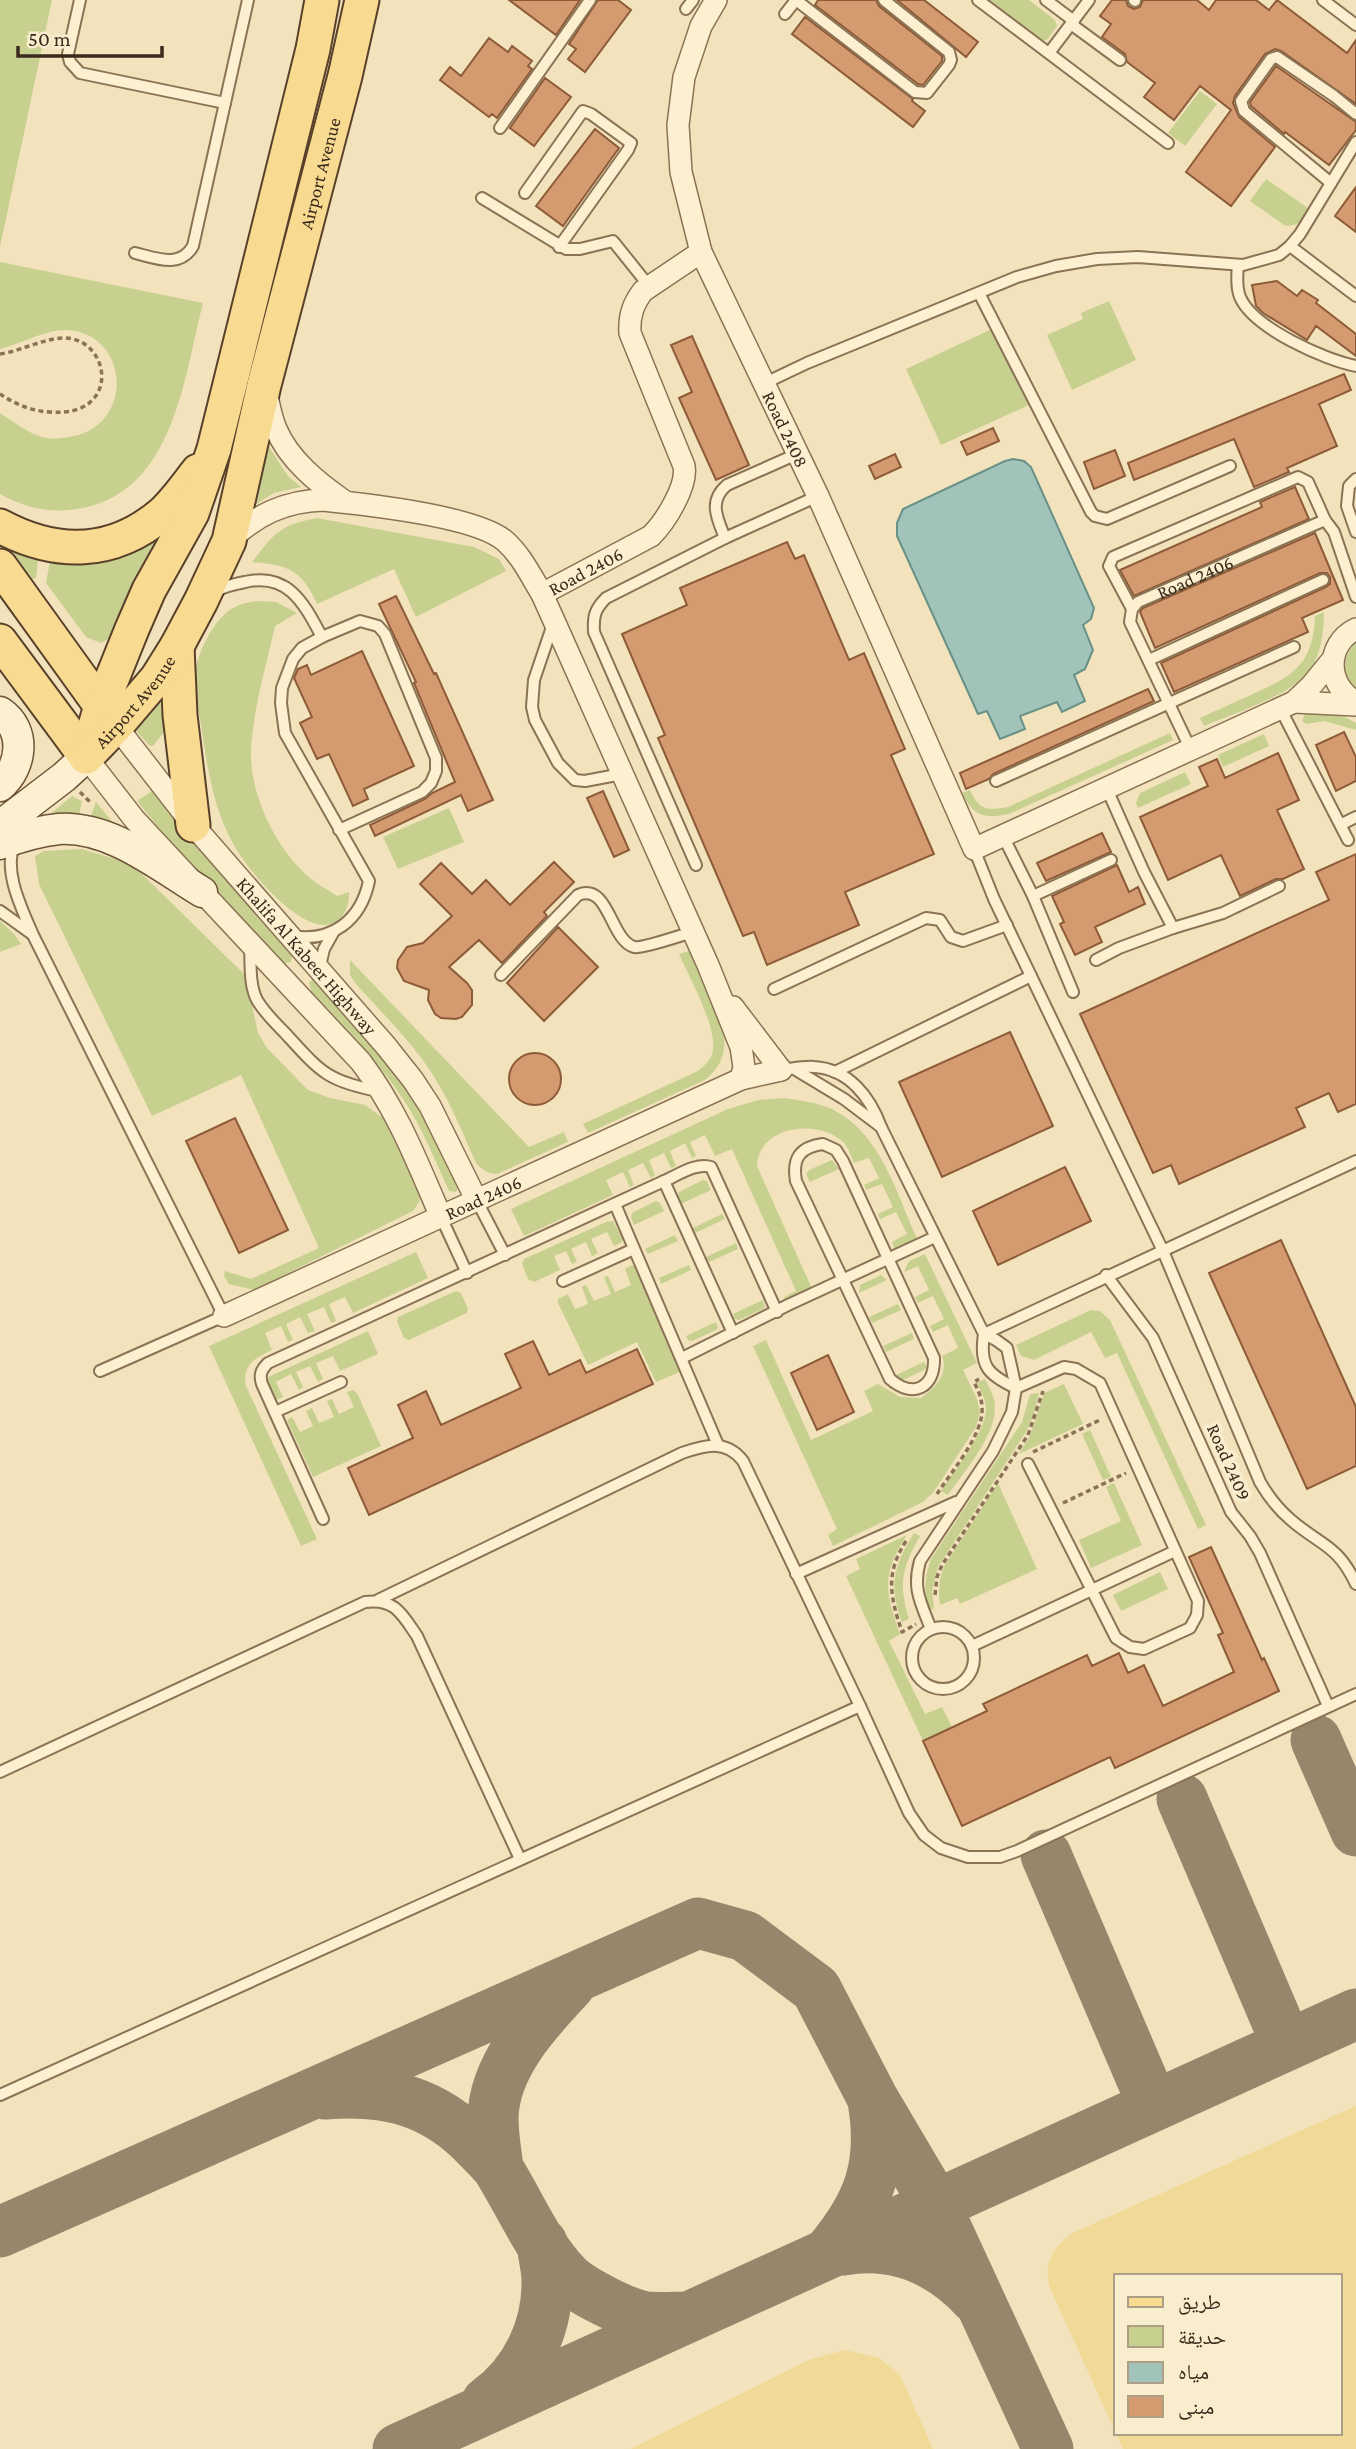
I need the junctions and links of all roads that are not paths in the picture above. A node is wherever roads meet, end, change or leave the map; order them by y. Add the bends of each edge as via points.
1 (80, 0) edge
2 (248, 0) edge
3 (322, 0) edge
4 (362, 0) edge
5 (590, 0) edge
6 (716, 0) edge
7 (796, 0) edge
8 (884, 0) edge
9 (978, 0) edge
10 (1045, 0) edge
11 (1089, 0) edge
12 (1323, 0) edge
13 (785, 14) dead end
14 (1073, 23) junction
15 (1356, 25) edge
16 (1049, 53) junction
17 (1120, 60) dead end
18 (225, 103) junction
19 (1356, 114) edge
20 (500, 128) dead end
21 (1356, 142) edge
22 (1168, 143) dead end
23 (1331, 183) junction
24 (524, 193) dead end
25 (482, 198) dead end
26 (1290, 246) junction
27 (559, 247) junction
28 (135, 253) dead end
29 (701, 253) junction
30 (1238, 264) junction
31 (649, 286) junction
32 (979, 293) junction
33 (1356, 296) edge
34 (1356, 366) edge
35 (264, 384) junction
36 (763, 384) junction
37 (214, 449) junction
38 (797, 454) junction
39 (1230, 466) dead end
40 (1356, 479) edge
41 (1352, 495) edge
42 (818, 496) junction
43 (346, 502) junction
44 (1325, 520) junction
45 (0, 526) edge
46 (1356, 532) edge
47 (725, 538) junction
48 (229, 541) junction
49 (0, 566) edge
50 (1323, 580) dead end
51 (542, 594) junction
52 (1356, 597) edge
53 (201, 601) junction
54 (1132, 609) junction
55 (554, 621) junction
56 (1356, 629) edge
57 (322, 636) junction
58 (0, 641) edge
59 (177, 646) junction
60 (1294, 647) dead end
61 (1333, 659) junction
62 (1149, 660) junction
63 (1168, 703) junction
64 (1356, 704) edge
65 (1287, 705) junction
66 (0, 712) edge
67 (108, 716) junction
68 (1190, 748) junction
69 (86, 757) junction
70 (622, 774) junction
71 (996, 780) dead end
72 (0, 786) edge
73 (1106, 787) junction
74 (1356, 817) edge
75 (1342, 824) junction
76 (193, 825) junction
77 (340, 831) junction
78 (6, 836) edge
79 (1003, 836) junction
80 (1349, 840) dead end
81 (974, 849) junction
82 (1111, 860) dead end
83 (696, 865) dead end
84 (1279, 887) dead end
85 (202, 892) junction
86 (1033, 896) junction
87 (0, 911) edge
88 (1007, 925) junction
89 (1173, 928) junction
90 (334, 931) junction
91 (693, 932) junction
92 (33, 935) junction
93 (289, 936) junction
94 (250, 944) junction
95 (1096, 960) dead end
96 (708, 965) junction
97 (317, 967) junction
98 (501, 975) dead end
99 (1031, 976) junction
100 (285, 980) junction
101 (774, 989) dead end
102 (1073, 992) dead end
103 (788, 1070) junction
104 (835, 1072) junction
105 (741, 1079) junction
106 (383, 1091) junction
107 (881, 1127) junction
108 (1356, 1161) edge
109 (664, 1181) junction
110 (477, 1201) junction
111 (615, 1204) junction
112 (441, 1217) junction
113 (935, 1237) junction
114 (634, 1249) junction
115 (1163, 1251) junction
116 (505, 1255) junction
117 (889, 1259) junction
118 (467, 1273) junction
119 (1106, 1275) junction
120 (563, 1280) dead end
121 (843, 1280) junction
122 (777, 1311) junction
123 (224, 1316) junction
124 (733, 1333) junction
125 (984, 1334) junction
126 (682, 1358) junction
127 (100, 1371) dead end
128 (341, 1382) dead end
129 (1016, 1388) junction
130 (275, 1412) junction
131 (718, 1445) junction
132 (1028, 1464) road end
133 (958, 1501) junction
134 (323, 1519) dead end
135 (1175, 1552) junction
136 (796, 1574) junction
137 (1356, 1584) edge
138 (1091, 1591) junction
139 (378, 1600) junction
140 (929, 1624) junction
141 (972, 1646) junction
142 (1356, 1694) edge
143 (860, 1706) junction
144 (1328, 1706) junction
145 (0, 1772) edge
146 (520, 1859) junction
147 (0, 2095) edge

1 - 18 lane via 68,54 80,73
2 - 18 lane
3 - 37 main road, Airport Avenue
4 - 35 main road, Airport Avenue
5 - 20 lane
6 - 29 street, Road 2408 via 701,26 684,77 678,125 681,172
7 - 8 lane via 915,92 927,93 950,65 951,56
7 - 13 lane
9 - 16 lane
10 - 14 lane
11 - 14 lane
12 - 15 lane
14 - 16 lane
14 - 17 lane
16 - 22 lane
18 - 28 lane via 190,250 171,261
19 - 23 lane via 1276,57 1241,101 1244,111
21 - 23 lane
23 - 26 lane
24 - 27 lane via 583,111 631,143
25 - 27 lane
26 - 30 lane via 1265,260
26 - 33 lane
27 - 31 lane via 573,250 613,241
29 - 31 street, Road 2406
29 - 36 street, Road 2408
30 - 32 lane via 1097,259 1017,277
30 - 34 lane via 1239,295 1254,315 1305,349
31 - 51 street, Road 2406 via 636,300 630,333 684,466 683,486 651,536
32 - 36 lane
32 - 39 lane via 1095,516 1107,519
35 - 43 street via 277,432 307,473
35 - 48 main road, Airport Avenue
36 - 38 street, Road 2408
37 - 45 main road via 163,512 134,533 102,545 47,546
37 - 67 main road, Airport Avenue via 192,513 149,590
38 - 42 street, Road 2408
38 - 47 lane via 720,491 714,508
40 - 41 lane via 1350,483
41 - 46 lane via 1347,506
42 - 47 lane
42 - 81 street, Road 2408
43 - 48 street via 304,500 274,508
43 - 51 street via 444,518 491,533 521,560
44 - 52 lane via 1334,531
44 - 54 lane, Road 2406 via 1142,599
44 - 54 lane via 1308,482 1298,477 1113,557 1109,566
47 - 83 lane via 606,598 593,619 594,632
48 - 53 main road, Airport Avenue
49 - 67 main road
50 - 62 lane
51 - 55 street, Road 2406
53 - 57 lane via 221,588 250,581 277,582 303,604
53 - 59 main road, Airport Avenue
54 - 62 lane via 1130,622
55 - 70 street, Road 2406
55 - 70 lane via 534,680 535,720 558,763 575,780
56 - 61 street via 1342,639
57 - 77 lane via 293,659 282,688 282,718 292,747
57 - 77 lane via 360,621 379,626 436,758 436,771 422,792
58 - 69 main road
59 - 67 main road, Airport Avenue via 157,678
59 - 76 main road
60 - 63 lane
61 - 64 street via 1339,687
61 - 65 street
62 - 63 lane
63 - 68 lane
63 - 71 lane
64 - 65 street
65 - 68 street
65 - 75 lane
66 - 72 main road via 17,734 19,757
67 - 69 main road, Airport Avenue
67 - 76 street, Khalifa Al Kabeer Highway
68 - 73 street
69 - 78 main road
69 - 85 street, Khalifa Al Kabeer Highway via 135,820
70 - 91 street, Road 2406
73 - 79 street
73 - 89 lane
74 - 75 lane
75 - 80 lane
76 - 93 street, Khalifa Al Kabeer Highway
77 - 90 lane via 369,881 358,912
78 - 85 main road via 85,830 128,847
78 - 92 lane via 13,882
79 - 81 street
79 - 86 lane
81 - 88 lane
82 - 86 lane
84 - 89 lane via 1223,914
85 - 94 street, Khalifa Al Kabeer Highway
86 - 102 lane
87 - 92 lane
88 - 99 lane
88 - 101 lane via 963,941 951,937 940,920 926,918
89 - 95 lane
90 - 93 lane via 312,938
90 - 97 lane
91 - 96 street, Road 2406
91 - 98 lane via 634,947 598,897 583,893
92 - 123 lane
93 - 97 street, Khalifa Al Kabeer Highway
94 - 100 street, Khalifa Al Kabeer Highway
94 - 106 lane via 253,988 266,1012 324,1073 348,1085
96 - 103 street, Road 2406 via 732,1005
96 - 105 street, Road 2406 via 741,1047
97 - 100 street via 301,964
97 - 110 street, Khalifa Al Kabeer Highway via 413,1080
99 - 104 lane
99 - 115 lane
100 - 106 street, Khalifa Al Kabeer Highway
103 - 104 lane via 810,1066
103 - 105 street, Road 2406
103 - 107 lane via 844,1099
104 - 107 lane via 865,1094
105 - 110 street, Road 2406
106 - 112 street, Khalifa Al Kabeer Highway
107 - 113 lane
108 - 115 lane
109 - 111 lane
109 - 122 lane via 698,1166 711,1167
109 - 124 lane
110 - 112 street, Road 2406
110 - 116 lane
111 - 114 lane
111 - 116 lane
112 - 118 lane
112 - 123 street, Road 2406
113 - 117 lane
113 - 125 lane
114 - 120 lane
114 - 126 lane
115 - 119 lane
115 - 137 lane via 1260,1482 1283,1513 1334,1550
116 - 118 lane
117 - 121 lane
117 - 121 lane via 934,1358 935,1372 927,1384 915,1390 901,1388 890,1379
117 - 121 lane via 836,1150 823,1144 810,1146 799,1154 794,1167 796,1181
118 - 130 lane via 268,1363 260,1377
119 - 125 lane
119 - 144 lane, Road 2409 via 1160,1352 1231,1511 1261,1553
121 - 122 lane
122 - 124 lane
123 - 127 lane
124 - 126 lane
125 - 129 lane via 1007,1349
125 - 129 lane via 983,1360 988,1370
126 - 131 lane
128 - 130 lane
129 - 133 lane via 1003,1433
129 - 135 lane via 1064,1367 1100,1383
130 - 134 lane
131 - 136 lane via 743,1461
131 - 139 lane via 682,1454
132 - 138 lane
133 - 136 lane
133 - 140 lane via 918,1570 918,1597
135 - 138 lane
135 - 138 lane via 1198,1601 1190,1628 1144,1649 1130,1647 1116,1638
136 - 143 lane
138 - 141 lane
139 - 145 lane via 365,1602
139 - 146 lane via 402,1613 416,1636
140 - 141 lane via 960,1631
140 - 141 lane via 917,1641 912,1660 919,1678 935,1688 955,1687 963,1681 973,1665
142 - 144 lane
143 - 144 lane via 924,1836 941,1848 968,1857 1000,1857
143 - 146 lane
146 - 147 lane

